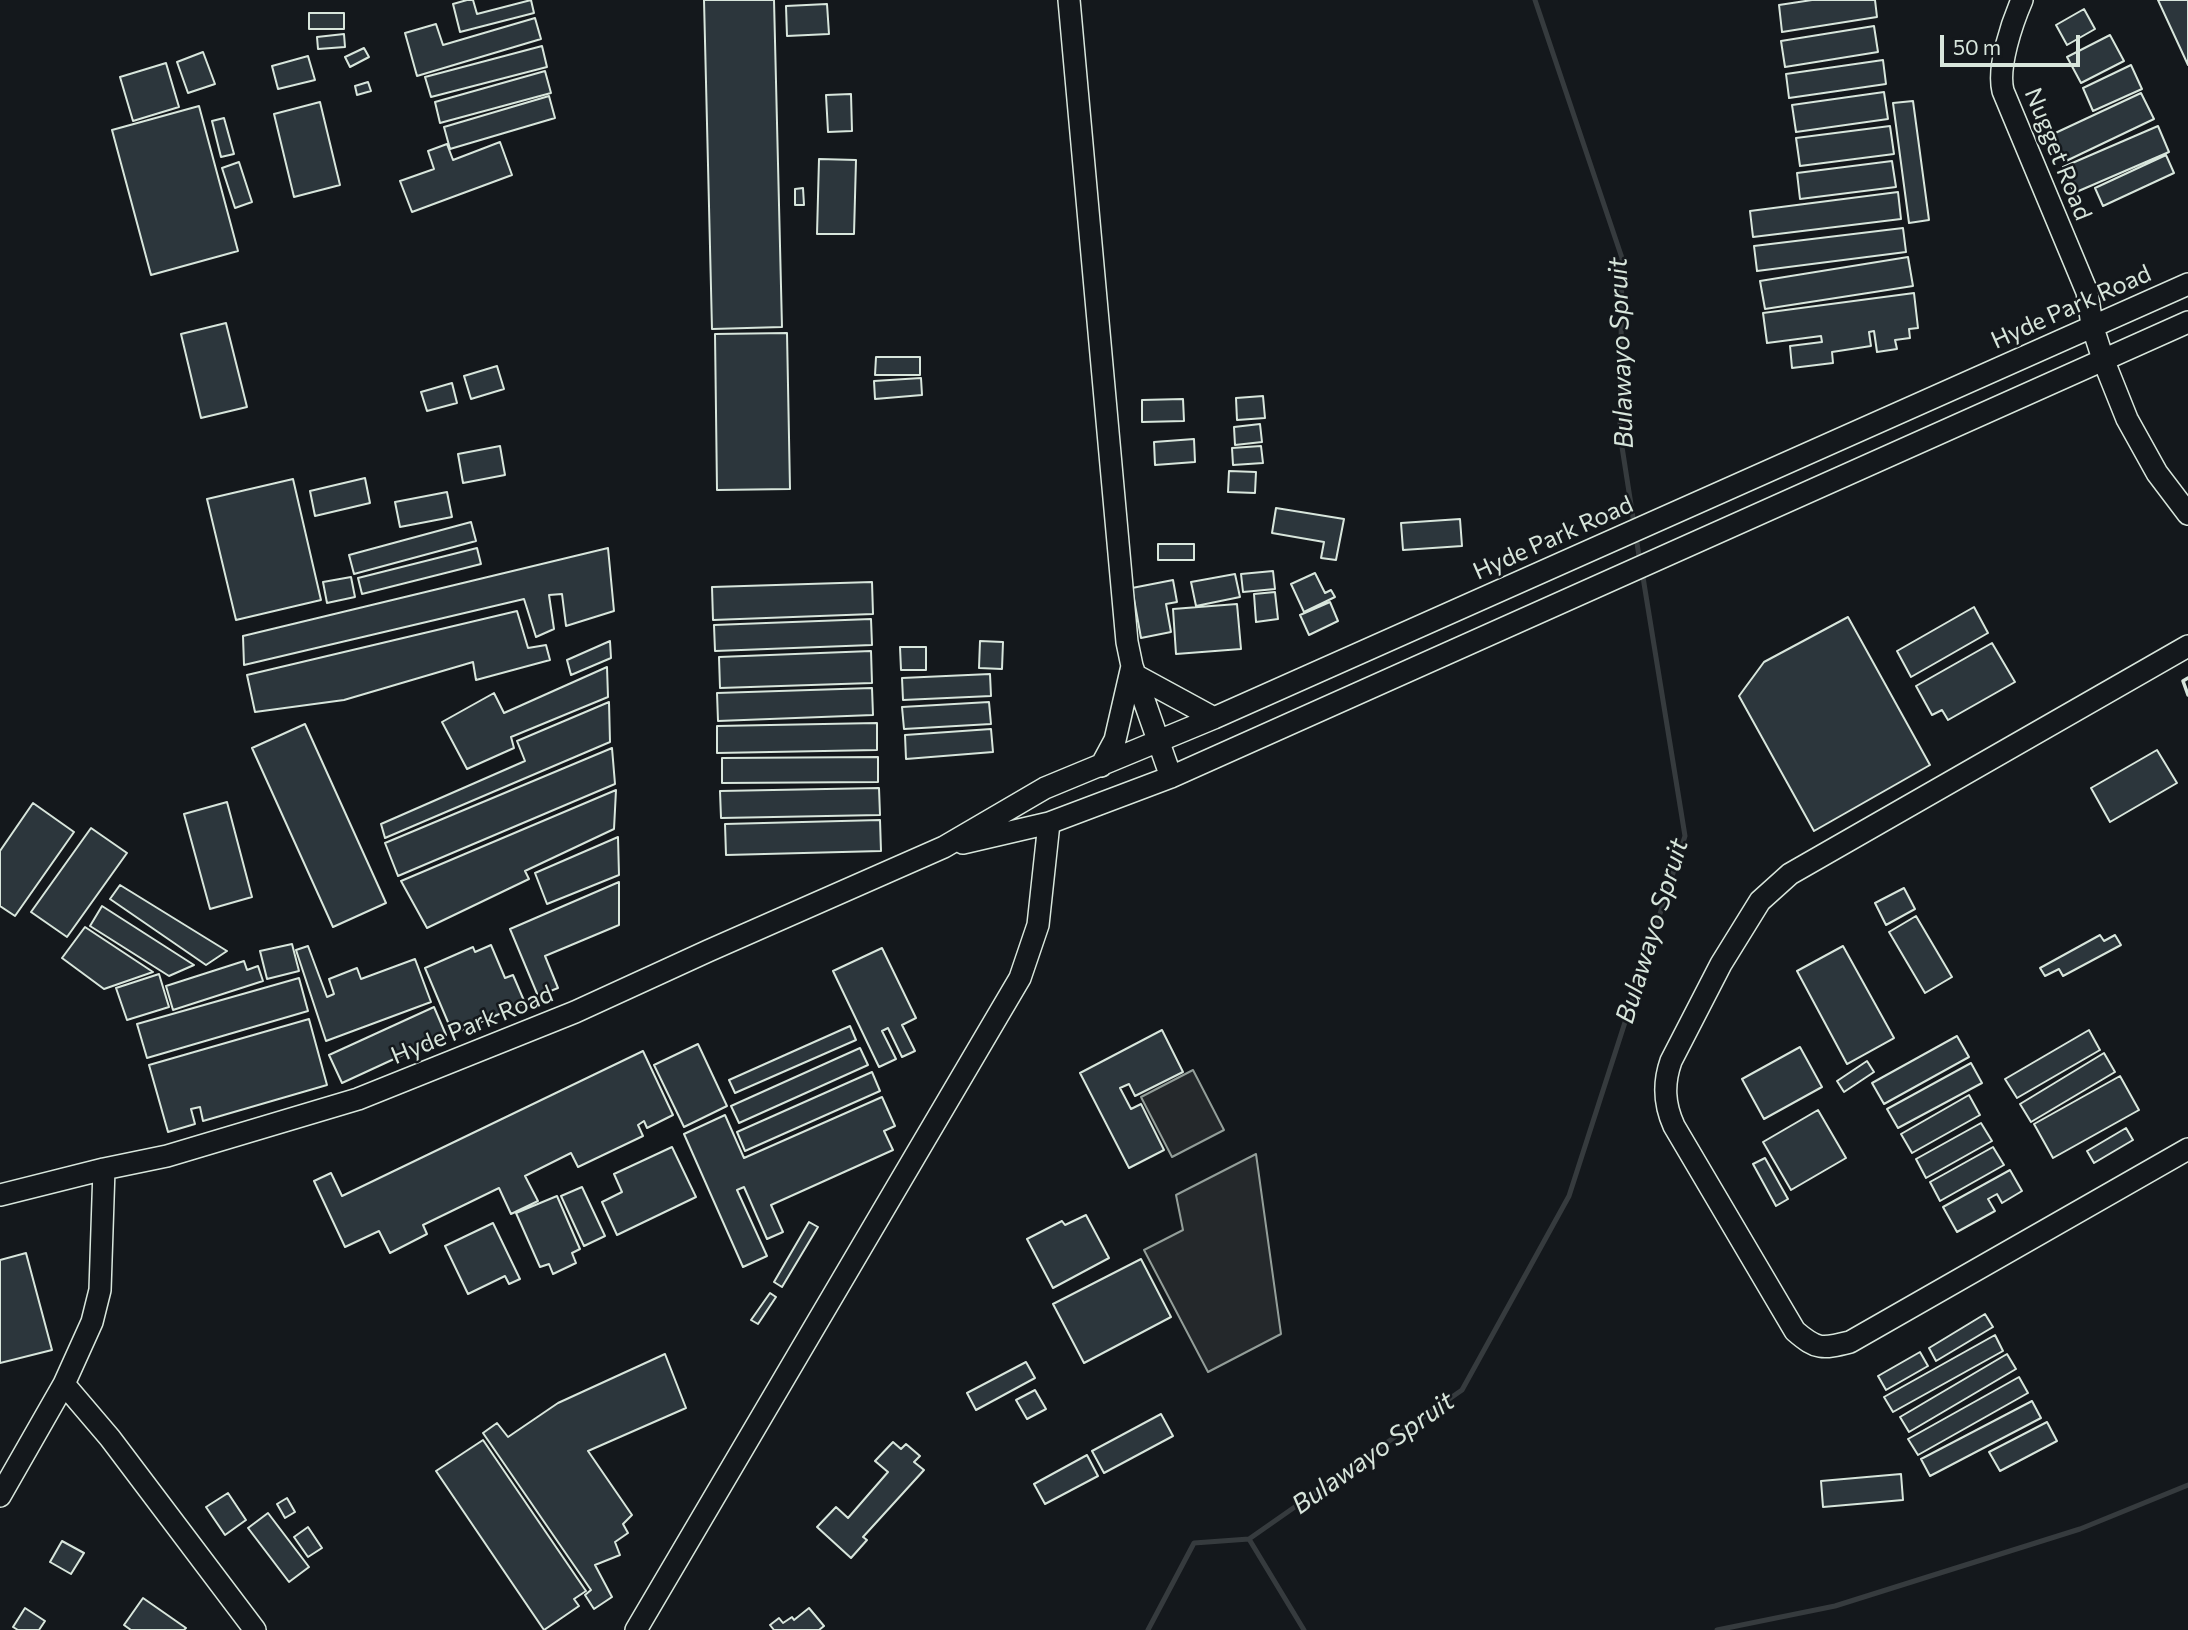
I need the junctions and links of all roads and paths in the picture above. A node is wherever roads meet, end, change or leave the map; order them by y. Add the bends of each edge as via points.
1 (1069, 0) edge
2 (2022, 0) edge
3 (2188, 284) edge
4 (2188, 322) edge
5 (2092, 325) junction
6 (2103, 359) junction
7 (2188, 514) edge
8 (2188, 646) edge
9 (1133, 670) junction
10 (1296, 681) junction
11 (1312, 715) junction
12 (1214, 718) junction
13 (1159, 742) junction
14 (1101, 766) junction
15 (1171, 777) junction
16 (1049, 823) junction
17 (944, 847) junction
18 (2188, 1149) edge
19 (104, 1169) junction
20 (0, 1195) edge
21 (64, 1384) junction
22 (0, 1496) edge
23 (254, 1629) edge
24 (636, 1630) edge

1 - 9 street
2 - 5 street, Nugget Road via 2010,36 2002,86 2087,292
3 - 5 street, Hyde Park Road
4 - 6 street, Hyde Park Road
5 - 6 street, Nugget Road
5 - 10 street, Hyde Park Road
6 - 7 street, Nugget Road via 2127,419 2157,473
6 - 11 street, Hyde Park Road
8 - 18 street via 1790,874 1760,901 1721,964 1665,1077 1667,1110 1674,1126 1790,1323 1810,1344 1828,1348 1850,1342
9 - 12 street
9 - 13 street
9 - 14 street via 1115,740
10 - 11 street
10 - 12 street, Hyde Park Road
11 - 15 street, Hyde Park Road
12 - 13 street, Hyde Park Road
13 - 14 street, Hyde Park Road
13 - 15 street
14 - 17 street, Hyde Park Road via 1045,788
15 - 16 street, Hyde Park Road
16 - 17 street, Hyde Park Road
16 - 24 street via 1038,925 1020,978
17 - 19 street, Hyde Park Road via 575,1012 358,1099 167,1156
19 - 20 street, Hyde Park Road
19 - 21 street via 100,1290 92,1322
21 - 22 street
21 - 23 street

